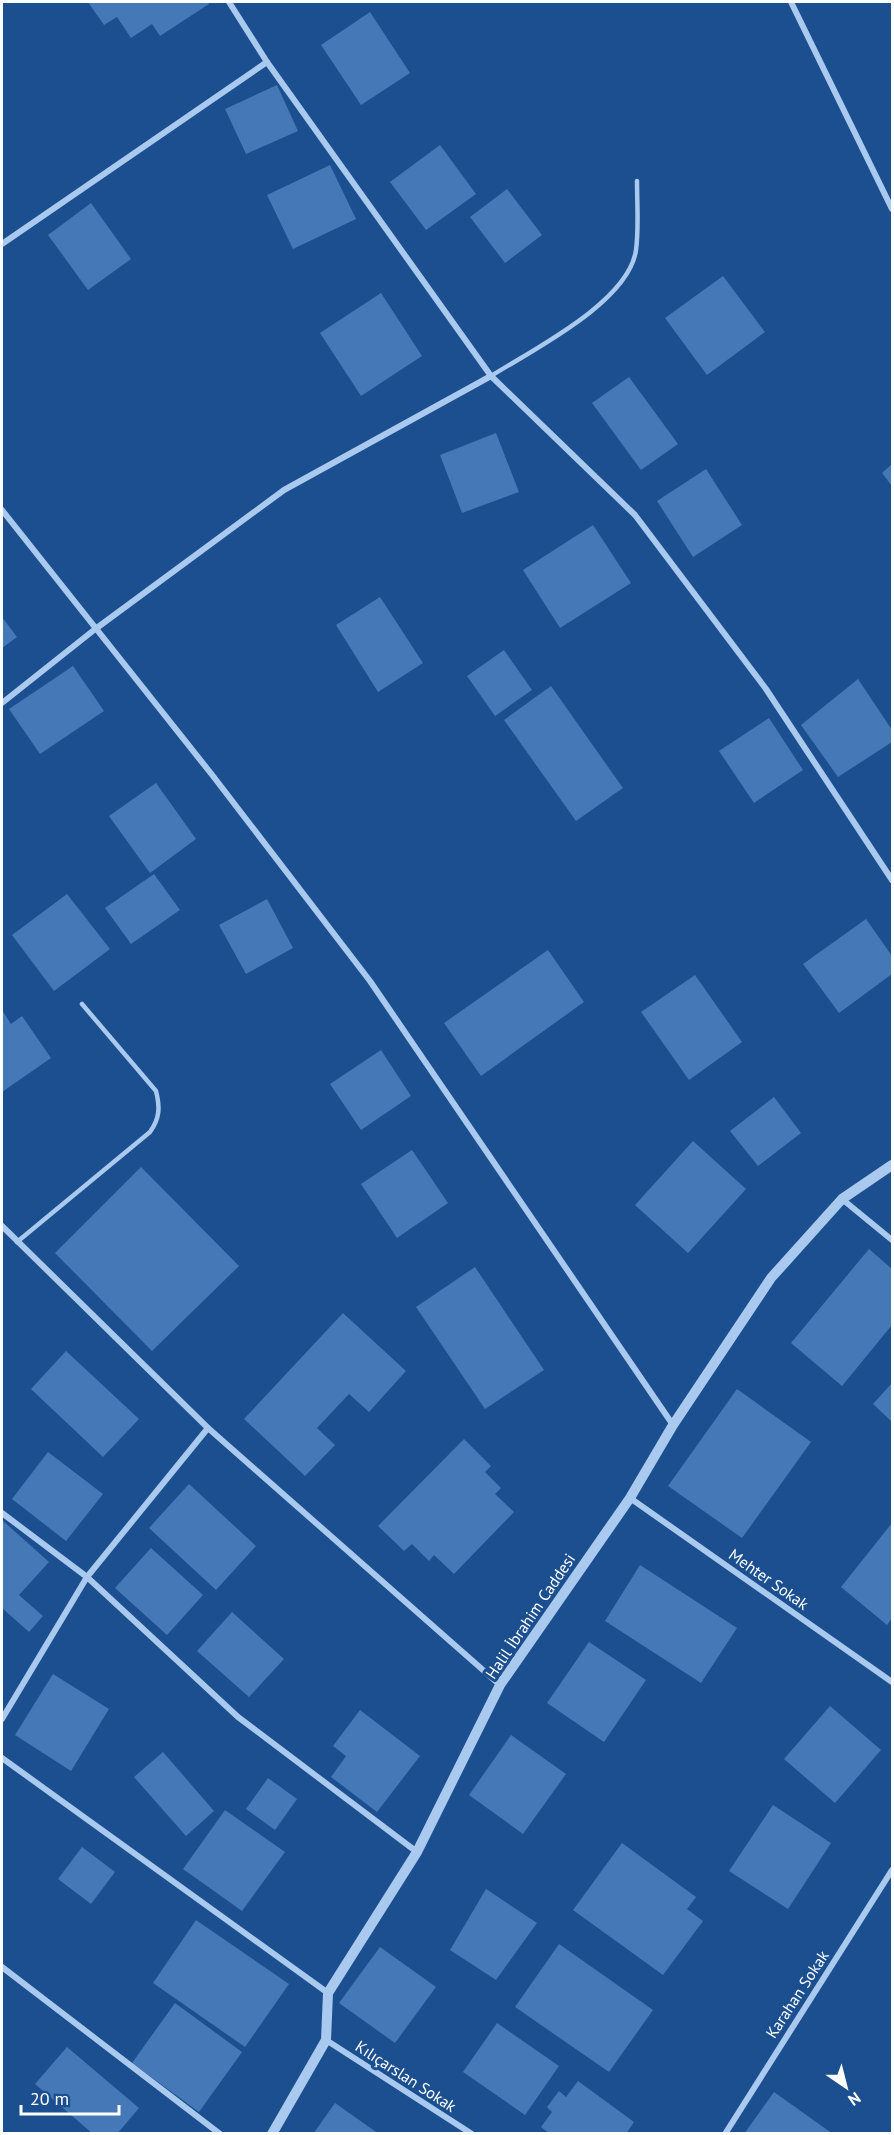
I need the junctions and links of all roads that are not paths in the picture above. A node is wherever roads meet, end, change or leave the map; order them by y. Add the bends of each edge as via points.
1 (229, 2) edge
2 (791, 2) edge
3 (267, 62) junction
4 (637, 182) dead end
5 (892, 209) edge
6 (2, 244) edge
7 (491, 376) junction
8 (2, 510) edge
9 (94, 630) junction
10 (2, 703) edge
11 (892, 880) edge
12 (82, 1004) dead end
13 (892, 1166) edge
14 (842, 1199) junction
15 (2, 1226) edge
16 (892, 1240) edge
17 (17, 1242) junction
18 (673, 1425) junction
19 (208, 1428) junction
20 (630, 1498) junction
21 (2, 1513) edge
22 (87, 1577) junction
23 (892, 1682) edge
24 (500, 1685) junction
25 (2, 1719) edge
26 (2, 1758) edge
27 (417, 1852) junction
28 (892, 1870) edge
29 (2, 1967) edge
30 (328, 1993) junction
31 (326, 2040) junction
32 (220, 2133) edge
33 (272, 2133) edge
34 (472, 2133) edge
35 (725, 2133) edge

1 - 3 street
2 - 5 street
3 - 6 street
3 - 7 street
4 - 7 lane via 636,252 621,282 590,314
7 - 9 street via 284,490
7 - 11 street via 635,515 766,689
8 - 9 street
9 - 10 street
9 - 18 street via 213,776 370,981
12 - 17 lane via 156,1091 159,1116 150,1132
13 - 14 street, Halil İbrahim Caddesi
14 - 16 street
14 - 18 street, Halil İbrahim Caddesi via 771,1278
15 - 17 street
17 - 19 street
18 - 20 street, Halil İbrahim Caddesi
19 - 22 street
19 - 24 street
20 - 23 street, Mehter Sokak
20 - 24 street, Halil İbrahim Caddesi
21 - 22 street
22 - 25 street
22 - 27 street via 238,1717
24 - 27 street, Halil İbrahim Caddesi
26 - 30 street
27 - 30 street, Halil İbrahim Caddesi
28 - 35 street, Karahan Sokak
29 - 32 street
30 - 31 street, Halil İbrahim Caddesi
31 - 33 street, Halil İbrahim Caddesi
31 - 34 street, Kılıçarslan Sokak

